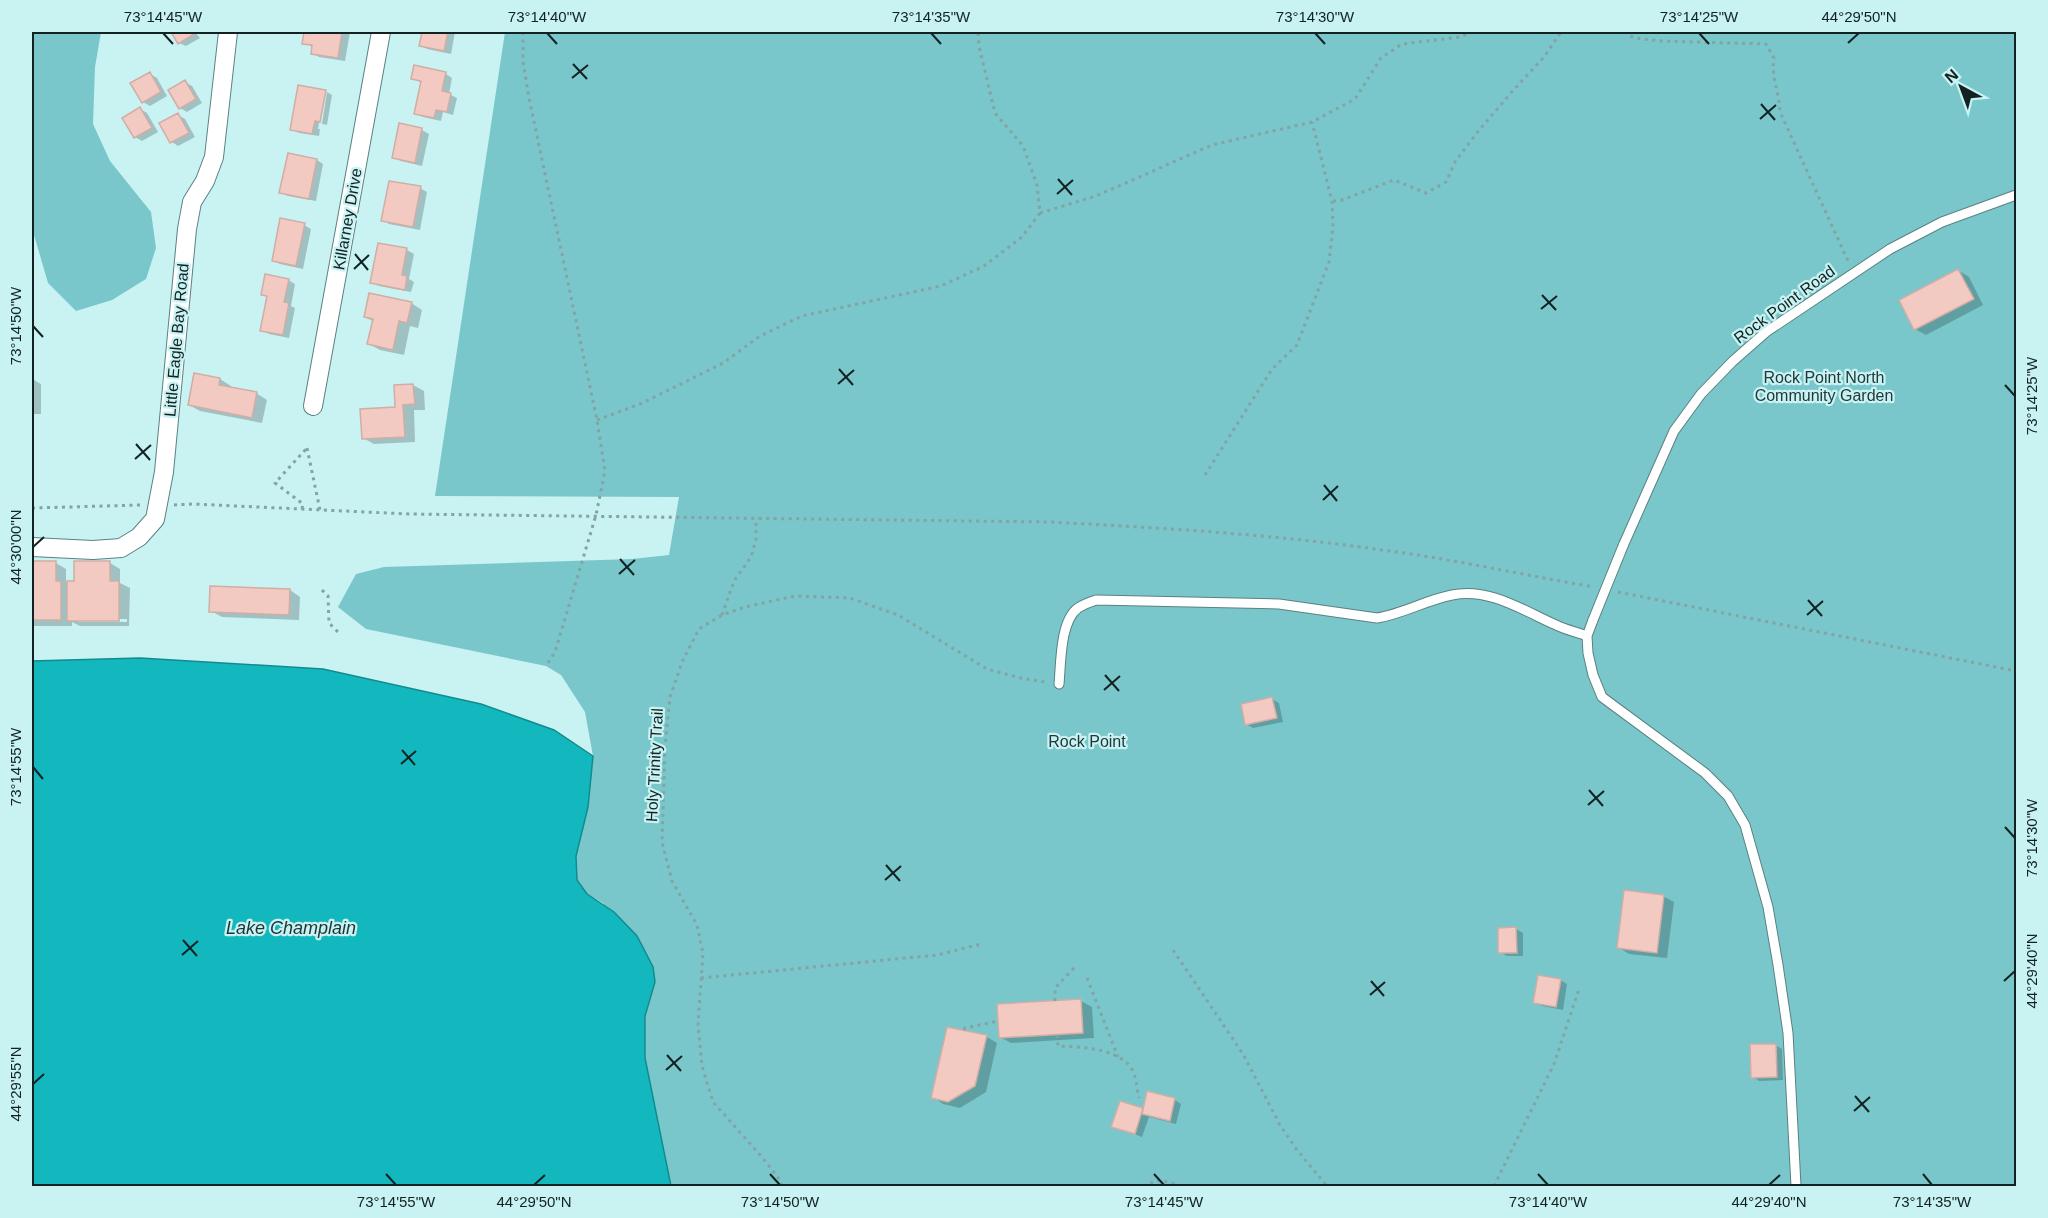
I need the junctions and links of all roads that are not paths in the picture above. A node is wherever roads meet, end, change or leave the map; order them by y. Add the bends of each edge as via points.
1 (228, 32) edge
2 (381, 32) edge
3 (2016, 195) edge
4 (313, 406) dead end
5 (32, 548) edge
6 (1587, 636) junction
7 (1059, 684) road end
8 (1796, 1186) edge

1 - 5 street, Little Eagle Bay Road via 214,157 192,202 186,229 164,472 155,519 140,537 121,548
2 - 4 street, Killarney Drive
3 - 6 lane, Rock Point Road, bridge via 1914,236 1766,332 1733,361 1701,394 1674,431
6 - 7 lane via 1495,598 1465,594 1377,618 1279,604 1096,600 1077,609 1069,618
6 - 8 lane via 1593,675 1602,697 1705,773 1728,796 1745,825 1768,907 1788,1032

